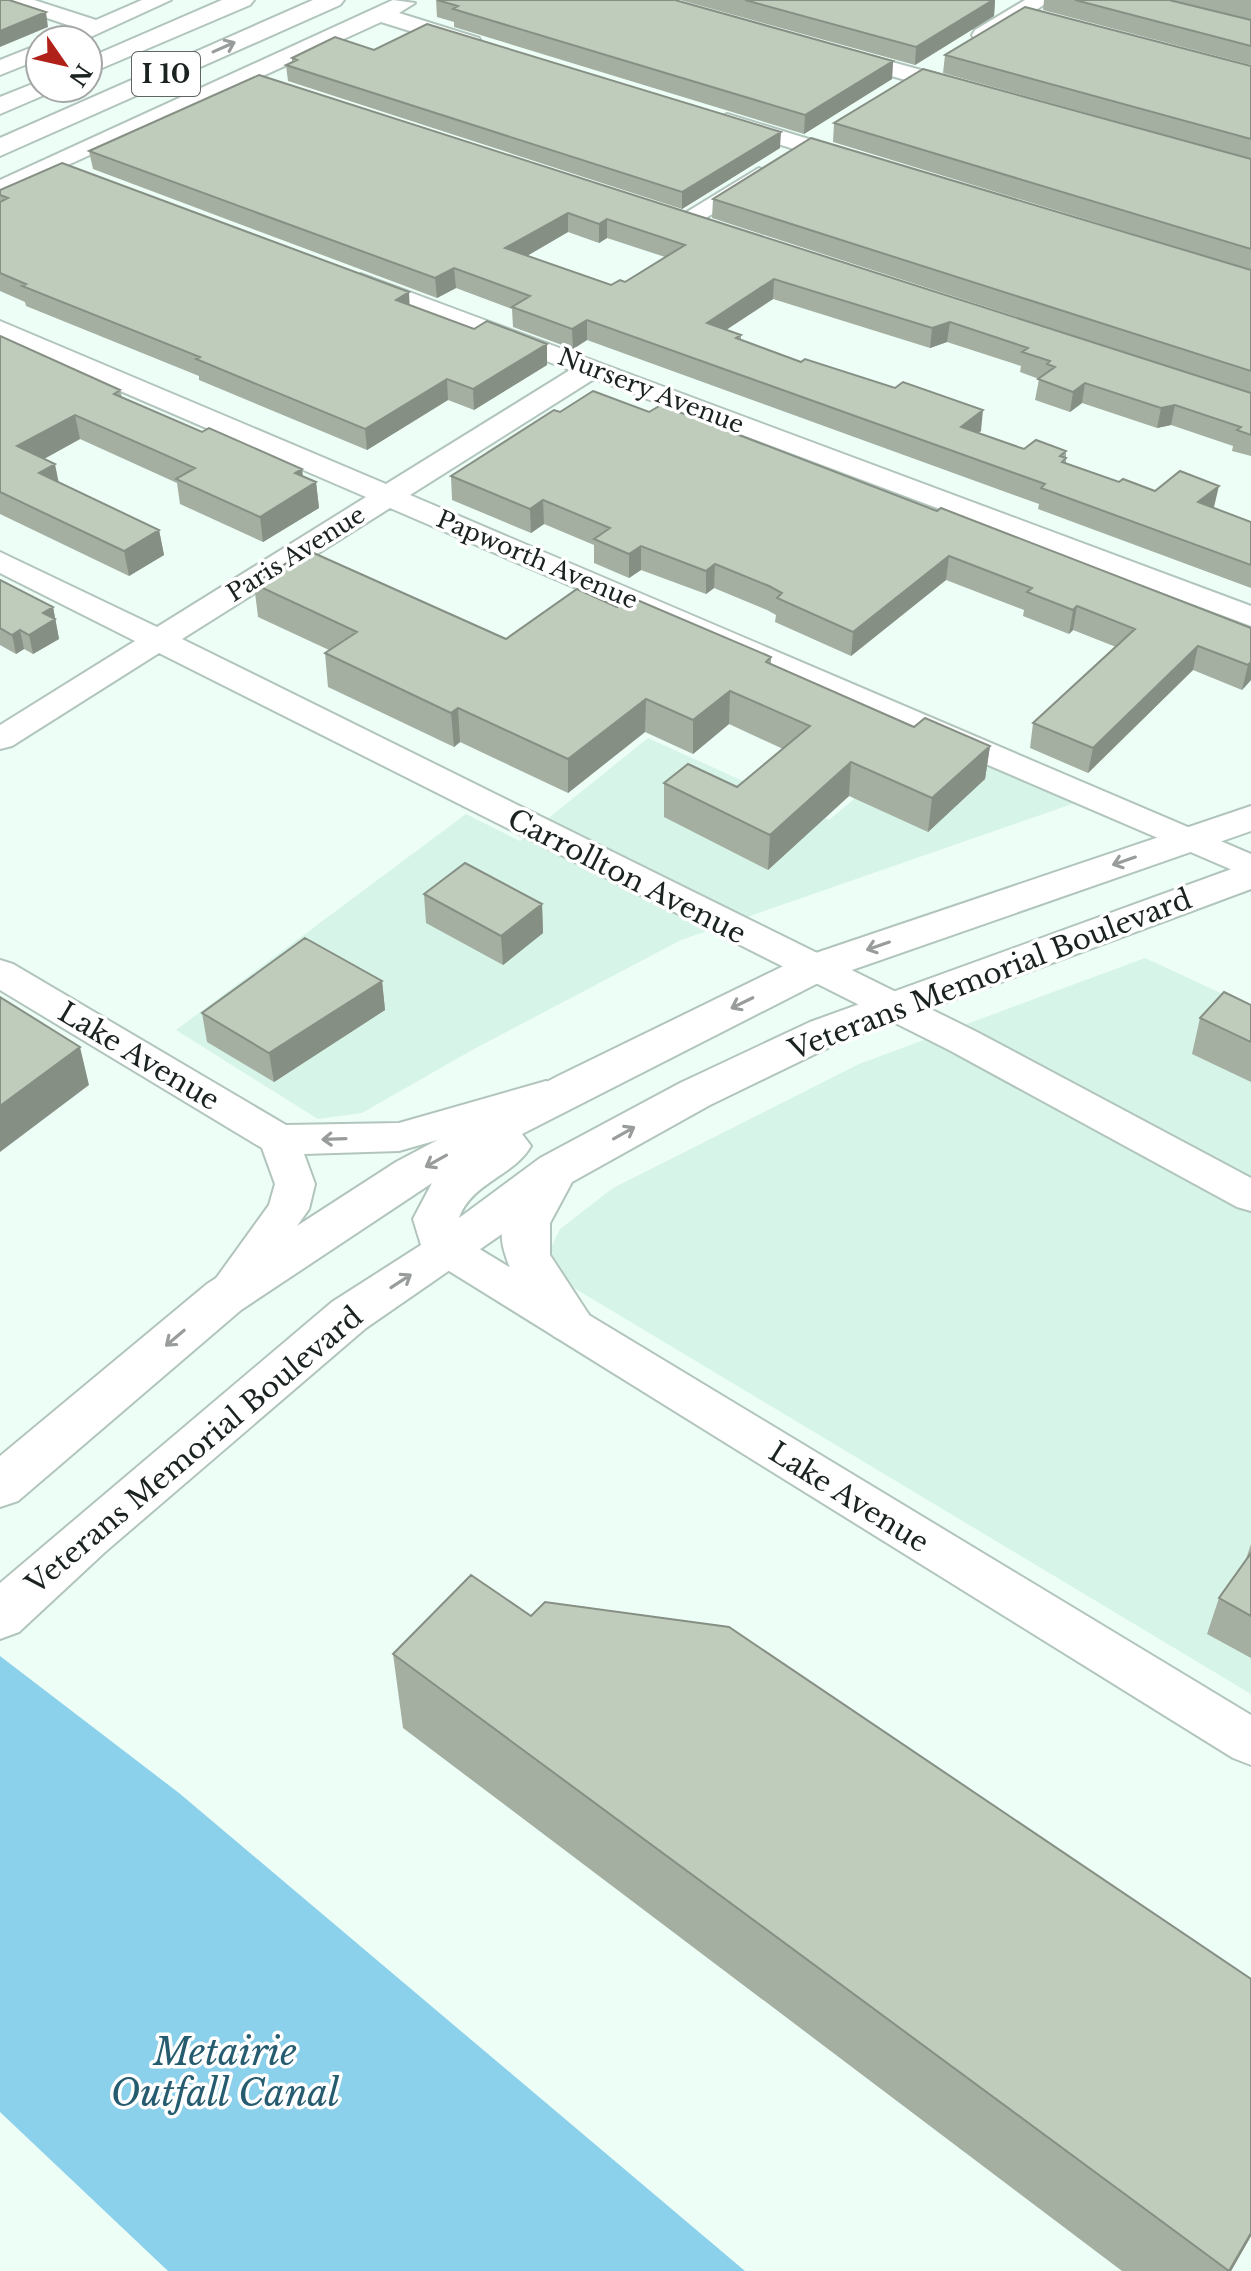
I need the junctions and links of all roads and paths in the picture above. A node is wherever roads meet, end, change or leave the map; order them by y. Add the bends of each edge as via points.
1 (12, 0) edge
2 (160, 0) edge
3 (242, 0) edge
4 (332, 0) edge
5 (411, 0) edge
6 (993, 7) edge
7 (1044, 10) edge
8 (1018, 13) junction
9 (379, 14) junction
10 (88, 24) edge
11 (104, 24) edge
12 (967, 44) edge
13 (825, 50) edge
14 (497, 51) edge
15 (24, 58) edge
16 (104, 60) edge
17 (941, 60) dead end
18 (0, 68) edge
19 (915, 75) junction
20 (244, 77) junction
21 (274, 87) edge
22 (891, 91) edge
23 (24, 95) edge
24 (992, 97) edge
25 (0, 106) edge
26 (704, 114) edge
27 (832, 130) edge
28 (808, 146) junction
29 (0, 148) edge
30 (869, 164) edge
31 (50, 165) junction
32 (79, 176) edge
33 (0, 189) edge
34 (654, 211) edge
35 (684, 221) junction
36 (714, 230) edge
37 (343, 275) edge
38 (0, 329) edge
39 (591, 369) junction
40 (388, 496) junction
41 (0, 561) edge
42 (1251, 617) edge
43 (157, 640) junction
44 (0, 739) edge
45 (1251, 818) edge
46 (1185, 840) junction
47 (1251, 867) edge
48 (1251, 875) edge
49 (812, 969) junction
50 (0, 973) edge
51 (890, 1006) junction
52 (560, 1094) junction
53 (279, 1140) junction
54 (556, 1170) junction
55 (1251, 1196) edge
56 (448, 1250) junction
57 (224, 1297) junction
58 (571, 1324) junction
59 (2, 1484) edge
60 (0, 1616) edge
61 (1251, 1742) edge

1 - 10 street
2 - 11 street
3 - 16 main road, I 10
29 -> 4 main road, I 10
5 - 9 street
6 - 8 street
7 - 8 street
8 - 12 street
9 - 14 street
9 - 20 street
13 - 19 street
15 - 18 street
17 - 19 street
19 - 22 street
19 - 24 street
20 - 21 street
20 - 31 street
23 - 25 main road
26 - 28 street
27 - 28 street
28 - 30 street
28 - 35 street
31 - 32 street
31 - 33 street
34 - 35 street
35 - 36 street
37 - 39 street, Nursery Avenue
38 - 40 street, Papworth Avenue
39 - 40 street, Paris Avenue
39 - 42 street, Nursery Avenue
40 - 43 street, Paris Avenue
40 - 46 street, Papworth Avenue
41 - 43 street, Carrollton Avenue
43 - 44 street, Paris Avenue
43 - 49 street, Carrollton Avenue
45 - 46 main road, Veterans Memorial Boulevard
46 - 47 street, Papworth Avenue
46 -> 49 main road, Veterans Memorial Boulevard
48 - 51 main road, Veterans Memorial Boulevard
49 - 51 street, Carrollton Avenue
49 -> 52 main road, Veterans Memorial Boulevard
50 - 53 street, Lake Avenue
54 -> 51 main road, Veterans Memorial Boulevard via 695,1094
51 - 55 street, Carrollton Avenue
52 -> 53 street via 399,1137
52 - 56 main road via 530,1132 447,1195 434,1219 436,1237
52 -> 57 main road, Veterans Memorial Boulevard via 412,1174
53 - 57 street via 295,1184 288,1209
54 - 56 main road, Veterans Memorial Boulevard
54 - 58 main road via 528,1211 522,1242 531,1270
56 - 58 street, Lake Avenue
60 -> 56 main road, Veterans Memorial Boulevard via 349,1315
57 -> 59 main road, Veterans Memorial Boulevard
58 - 61 street, Lake Avenue

